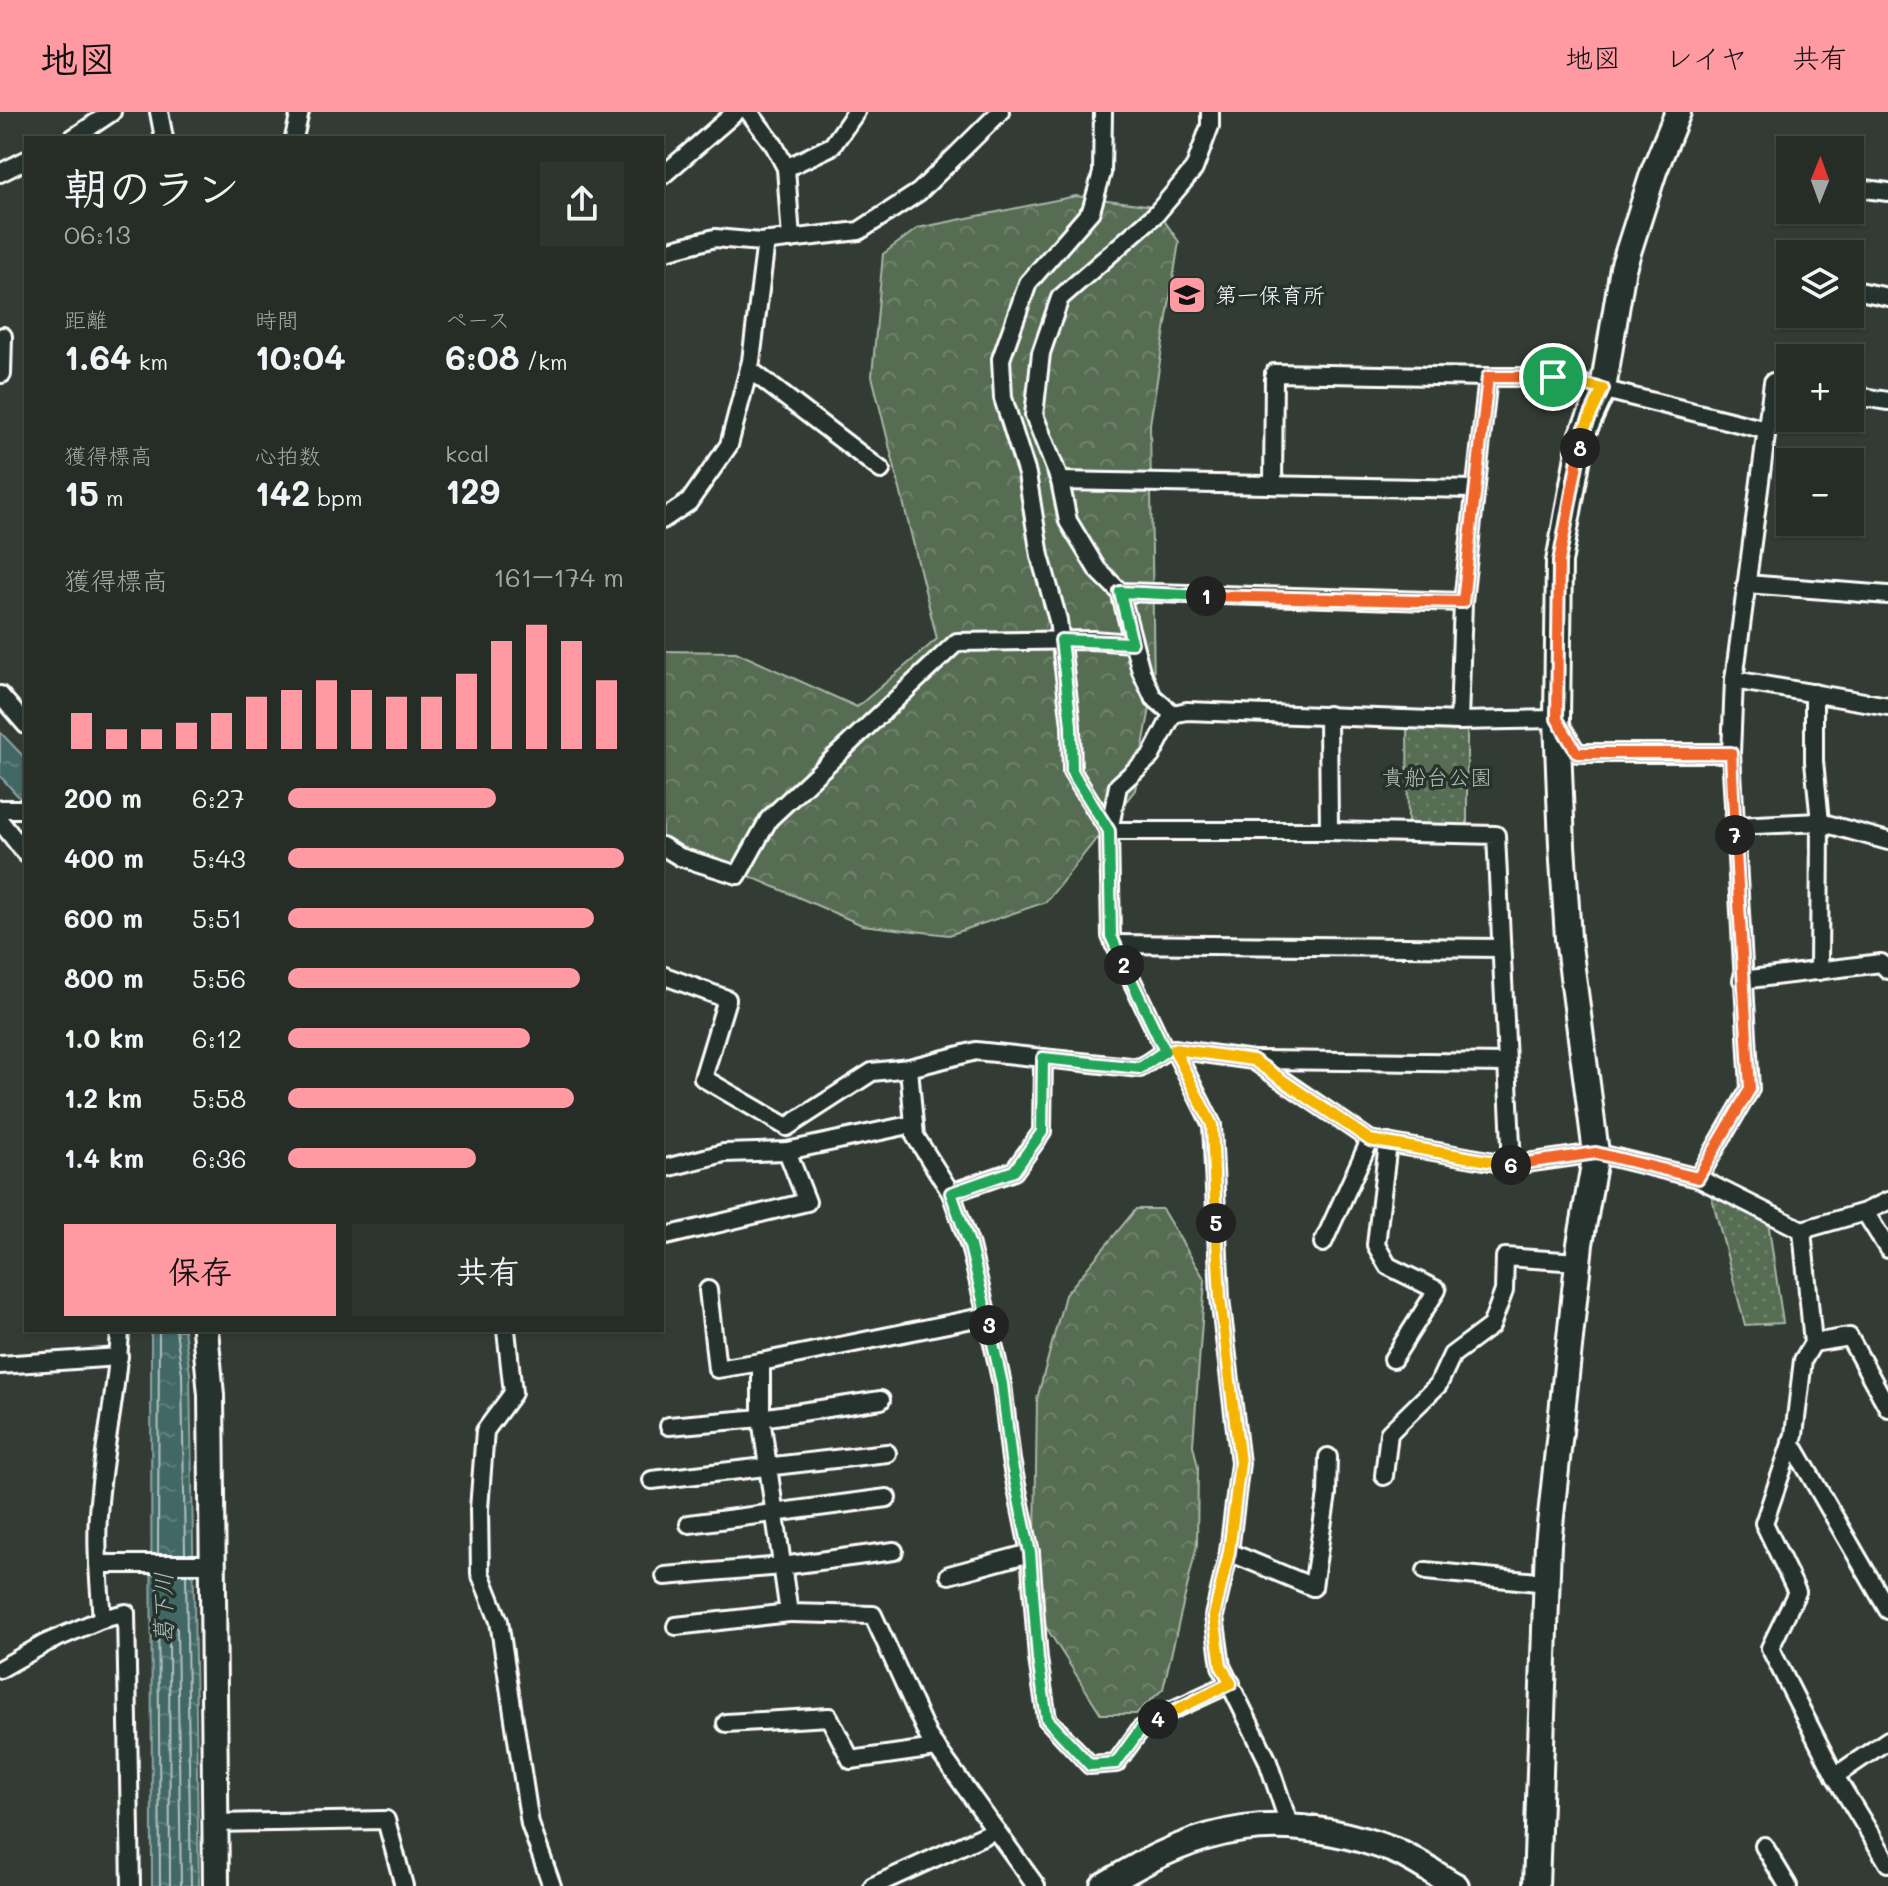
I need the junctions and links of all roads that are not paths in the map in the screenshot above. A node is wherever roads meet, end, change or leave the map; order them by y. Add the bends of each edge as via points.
1 (112, 112) edge
2 (159, 112) edge
3 (300, 112) edge
4 (736, 112) edge
5 (749, 112) edge
6 (856, 112) edge
7 (1000, 112) edge
8 (1103, 112) edge
9 (1210, 112) edge
10 (1678, 112) edge
11 (76, 136) edge
12 (164, 136) edge
13 (294, 136) edge
14 (24, 161) edge
15 (786, 168) junction
16 (0, 173) edge
17 (664, 174) edge
18 (1864, 189) edge
19 (1888, 192) edge
20 (791, 239) junction
21 (766, 241) junction
22 (664, 251) edge
23 (1864, 292) edge
24 (1888, 297) edge
25 (3, 336) dead end
26 (749, 369) junction
27 (0, 374) edge
28 (1488, 377) junction
29 (1776, 383) edge
30 (1603, 389) junction
31 (1864, 397) edge
32 (1003, 398) junction
33 (1888, 401) edge
34 (1034, 415) junction
35 (1766, 430) junction
36 (881, 470) dead end
37 (1060, 481) junction
38 (1273, 485) junction
39 (1474, 489) junction
40 (664, 519) edge
41 (1746, 584) junction
42 (1120, 592) junction
43 (1888, 595) edge
44 (1463, 602) junction
45 (1061, 640) junction
46 (1132, 643) junction
47 (1734, 680) junction
48 (1814, 693) junction
49 (0, 695) edge
50 (1888, 706) edge
51 (1173, 714) junction
52 (1328, 715) junction
53 (1557, 719) junction
54 (1459, 721) junction
55 (24, 723) edge
56 (1731, 753) junction
57 (0, 809) edge
58 (24, 809) edge
59 (0, 821) edge
60 (1820, 822) junction
61 (1734, 826) junction
62 (1109, 831) junction
63 (1329, 831) junction
64 (1888, 841) edge
65 (664, 847) edge
66 (24, 851) edge
67 (1114, 944) junction
68 (1501, 948) junction
69 (1888, 970) edge
70 (1819, 971) junction
71 (664, 976) edge
72 (1742, 980) junction
73 (1169, 1050) junction
74 (1043, 1058) junction
75 (1253, 1060) junction
76 (1507, 1063) junction
77 (909, 1068) junction
78 (914, 1124) junction
79 (1370, 1140) junction
80 (1388, 1143) junction
81 (787, 1151) junction
82 (1596, 1153) junction
83 (1512, 1165) junction
84 (664, 1168) edge
85 (1698, 1178) junction
86 (951, 1193) junction
87 (1888, 1201) edge
88 (1865, 1212) junction
89 (1802, 1230) junction
90 (664, 1237) edge
91 (1323, 1243) dead end
92 (1888, 1249) edge
93 (1578, 1262) junction
94 (708, 1290) dead end
95 (987, 1316) junction
96 (120, 1332) edge
97 (205, 1332) edge
98 (506, 1332) edge
99 (1813, 1343) junction
100 (119, 1357) junction
101 (1393, 1359) dead end
102 (761, 1362) junction
103 (0, 1365) edge
104 (881, 1400) dead end
105 (1888, 1408) edge
106 (761, 1418) junction
107 (669, 1426) dead end
108 (1791, 1442) junction
109 (887, 1453) dead end
110 (1328, 1457) dead end
111 (768, 1467) junction
112 (1384, 1476) dead end
113 (652, 1480) dead end
114 (887, 1498) dead end
115 (775, 1515) junction
116 (689, 1524) dead end
117 (894, 1551) dead end
118 (1229, 1552) junction
119 (1030, 1553) junction
120 (98, 1564) junction
121 (208, 1564) junction
122 (782, 1566) junction
123 (1426, 1571) dead end
124 (949, 1575) dead end
125 (665, 1576) dead end
126 (1547, 1583) junction
127 (1888, 1610) edge
128 (789, 1613) junction
129 (102, 1619) junction
130 (676, 1626) dead end
131 (0, 1669) edge
132 (1231, 1683) junction
133 (726, 1723) dead end
134 (1888, 1740) edge
135 (936, 1748) junction
136 (1835, 1776) junction
137 (215, 1823) junction
138 (1290, 1827) junction
139 (996, 1830) junction
140 (1764, 1846) dead end
141 (1888, 1863) edge
142 (131, 1886) edge
143 (216, 1886) edge
144 (404, 1886) edge
145 (552, 1886) edge
146 (873, 1886) edge
147 (1036, 1886) edge
148 (1103, 1886) edge
149 (1456, 1886) edge
150 (1536, 1886) edge
151 (1788, 1886) edge

1 - 11 street
2 - 12 street
3 - 13 street
4 - 17 street
5 - 15 street
6 - 15 street via 832,146
7 - 20 street via 919,192 859,231
8 - 32 street via 1102,173 1091,211 1028,283 1001,359
9 - 34 street via 1194,169 1156,214 1060,298 1041,353
10 - 30 street via 1623,268
14 - 16 street
15 - 20 street
18 - 19 street
20 - 21 street
21 - 22 street via 715,238
21 - 26 street
23 - 24 street
25 - 27 street
26 - 36 street
26 - 40 street via 729,445 689,502
28 - 30 street via 1553,377
28 - 38 street via 1274,373
28 - 39 street
29 - 35 street
30 - 35 street
30 - 53 street via 1582,434 1559,562
31 - 33 street
32 - 34 street
32 - 45 street via 1027,474
34 - 37 street
35 - 41 street
37 - 38 street
37 - 42 street via 1068,521 1097,569
38 - 39 street
39 - 44 street
41 - 43 street
41 - 47 street
42 - 44 street
42 - 46 street
44 - 54 street
45 - 46 street
45 - 62 street via 1072,772
45 - 65 street via 957,642 769,819 738,875
46 - 51 street via 1153,697
47 - 48 street
47 - 56 street
48 - 50 street
48 - 60 street
49 - 55 street
51 - 52 street
51 - 62 street via 1151,756 1118,786
52 - 54 street
52 - 63 street
53 - 54 street
53 - 56 street via 1577,753
53 - 82 street via 1568,938
56 - 61 street
57 - 58 street
59 - 66 street
60 - 61 street
60 - 64 street
60 - 70 street
61 - 72 street
62 - 63 street
62 - 67 street
63 - 68 street via 1496,835
67 - 68 street
67 - 73 street
68 - 76 street
69 - 70 street via 1881,963
70 - 72 street
71 - 77 street via 727,999 703,1078 787,1127 872,1072
72 - 85 street via 1750,1089
73 - 74 street via 1140,1068
73 - 75 street
73 - 118 street via 1212,1125 1220,1298 1240,1463
74 - 77 street via 976,1051
74 - 86 street via 1042,1132 1014,1171
75 - 76 street
75 - 79 street
76 - 83 street
77 - 78 street
78 - 81 street
78 - 86 street via 915,1136
79 - 80 street
79 - 91 street
80 - 83 street
80 - 101 street via 1376,1245 1388,1266 1437,1290
81 - 84 street via 724,1153
81 - 90 street via 807,1202
82 - 83 street
82 - 85 street
82 - 93 street
85 - 89 street
86 - 95 street
87 - 88 street
88 - 89 street
88 - 92 street
89 - 99 street
93 - 112 street via 1505,1257 1504,1291 1491,1326 1452,1355 1438,1385 1389,1433
93 - 126 street
94 - 102 street via 717,1369
95 - 102 street
95 - 119 street
96 - 100 street
97 - 121 street via 211,1395
98 - 145 street via 513,1393 485,1431 480,1573 499,1621 530,1824
99 - 105 street via 1849,1337
99 - 108 street via 1803,1360
100 - 103 street
100 - 120 street via 98,1505
102 - 106 street
104 - 106 street
106 - 107 street
106 - 111 street
108 - 127 street
108 - 136 street via 1764,1523 1797,1592 1770,1648
109 - 111 street
110 - 118 street via 1313,1587
111 - 113 street
111 - 115 street
114 - 115 street
115 - 116 street
115 - 122 street
117 - 122 street
118 - 132 street via 1214,1616 1221,1666
119 - 124 street
119 - 132 street via 1047,1719 1090,1765 1116,1763 1140,1730
120 - 121 street
120 - 129 street
121 - 137 street
122 - 125 street
122 - 128 street
123 - 126 street
126 - 150 street
128 - 130 street
128 - 135 street via 873,1615
129 - 131 street
129 - 142 street via 126,1613
132 - 138 street via 1267,1759
133 - 135 street via 829,1717 851,1760
134 - 136 street
135 - 139 street
136 - 141 street
137 - 143 street
137 - 144 street via 386,1820
138 - 148 street via 1193,1839
138 - 149 street via 1333,1832 1395,1851
139 - 146 street
139 - 147 street
140 - 151 street

